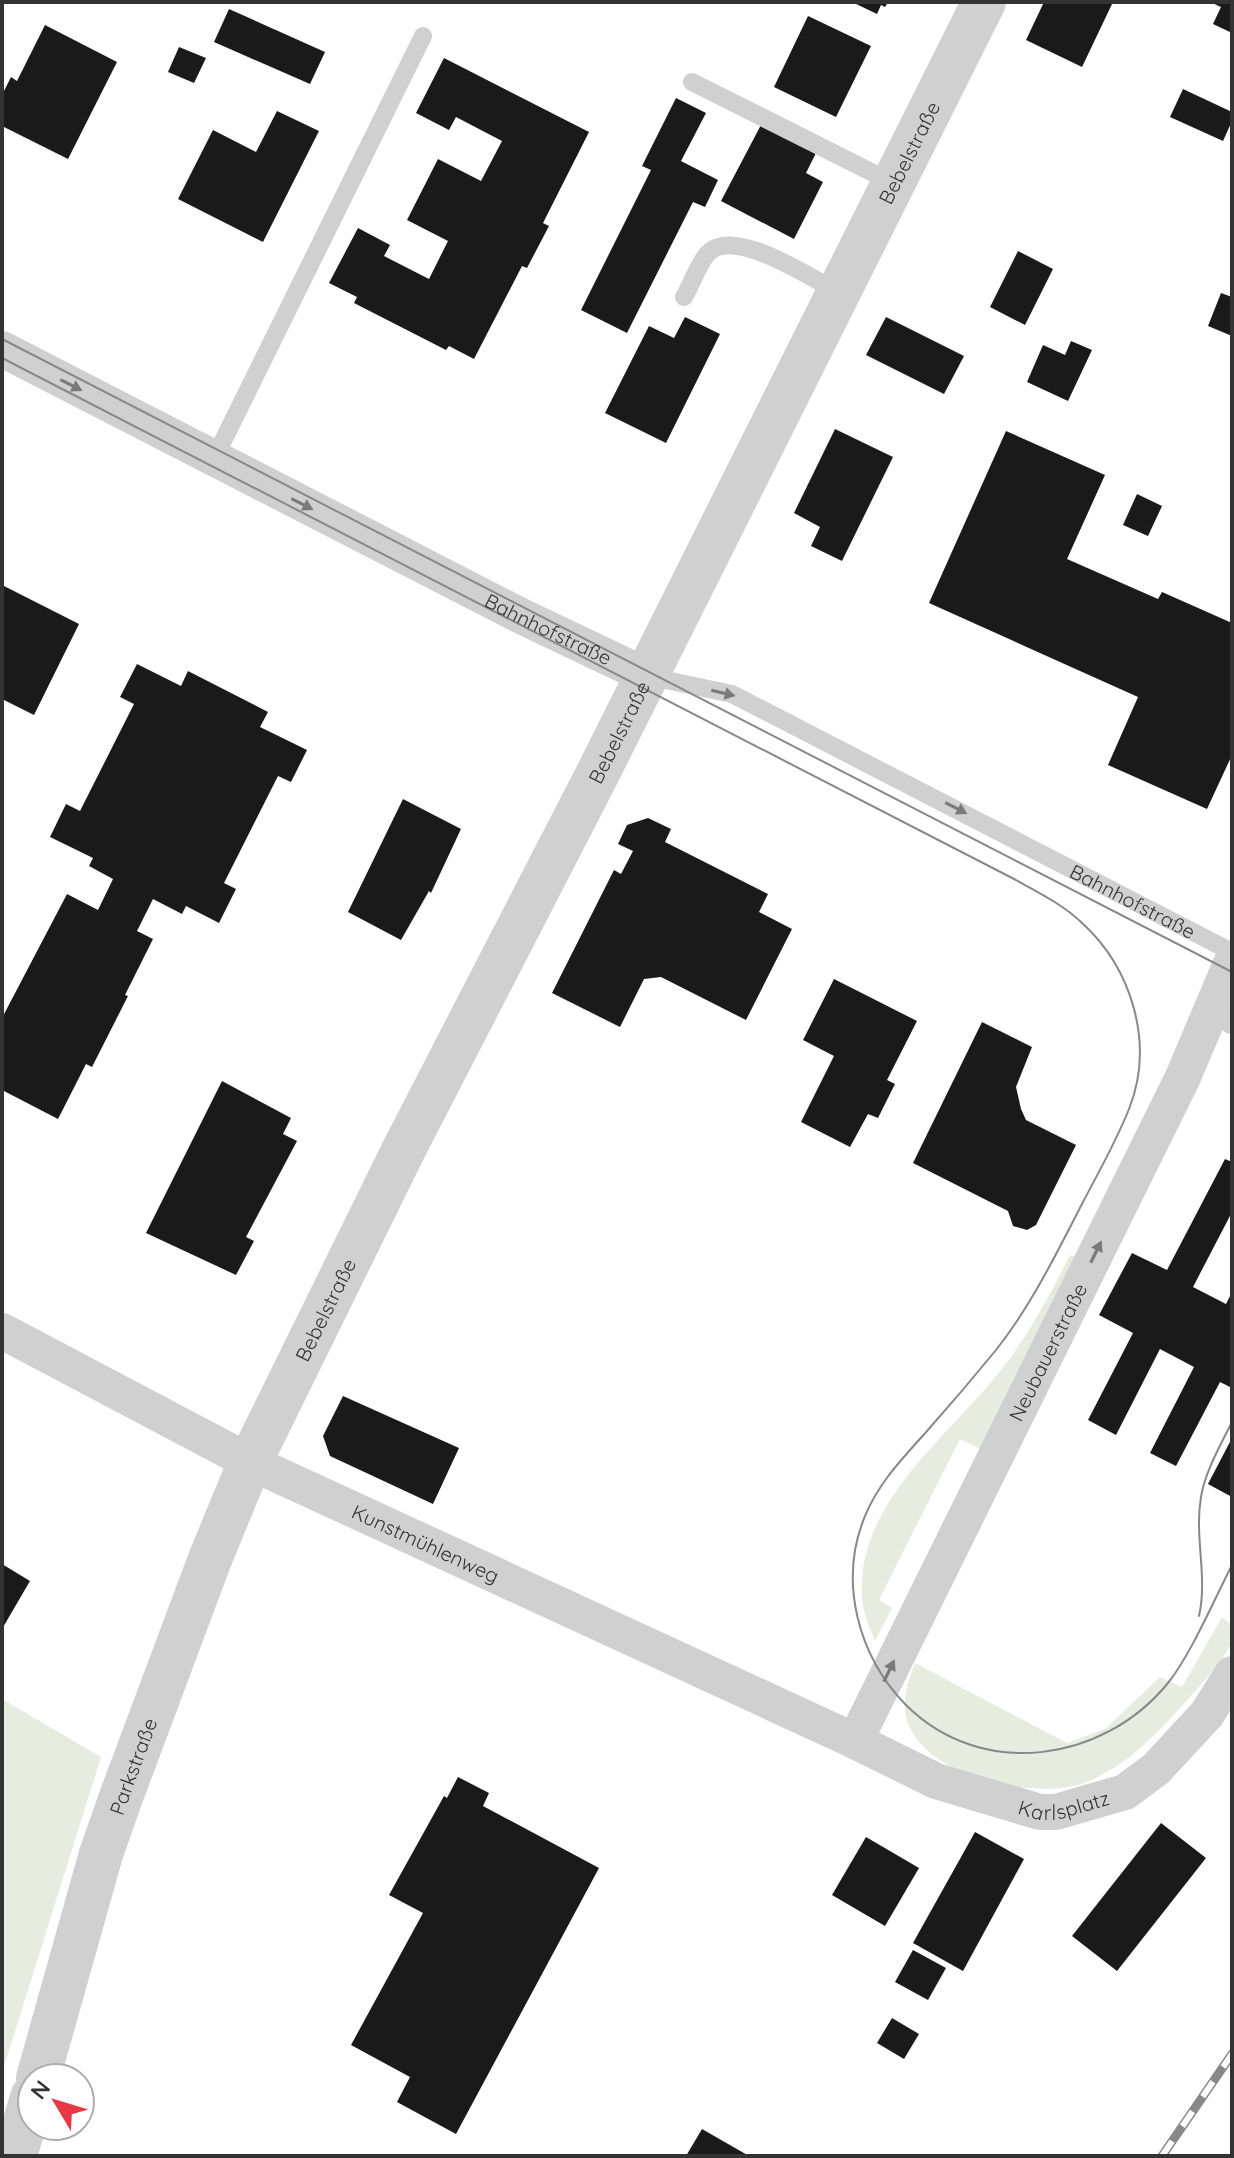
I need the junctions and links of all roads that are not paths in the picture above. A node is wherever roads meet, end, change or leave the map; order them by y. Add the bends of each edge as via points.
1 (984, 2) edge
2 (423, 36) dead end
3 (692, 82) dead end
4 (895, 184) junction
5 (840, 293) junction
6 (684, 297) dead end
7 (2, 349) edge
8 (216, 460) junction
9 (647, 676) junction
10 (1232, 952) edge
11 (1232, 961) edge
12 (2, 1331) edge
13 (250, 1462) junction
14 (1232, 1674) edge
15 (855, 1741) junction
16 (42, 2062) edge

1 - 4 street, Bebelstraße
2 - 8 lane
3 - 4 lane
4 - 5 street, Bebelstraße
5 - 6 lane via 746,245 723,244 709,252
5 - 9 street, Bebelstraße
7 -> 8 street, Bahnhofstraße
8 -> 9 street, Bahnhofstraße
9 -> 10 lane, Bahnhofstraße via 732,694
9 - 13 street, Bebelstraße
15 -> 11 street, Neubauerstraße via 1183,1077
12 - 13 street, Kunstmühlenweg
13 - 15 street, Kunstmühlenweg
13 - 16 street, Parkstraße via 101,1854
14 - 15 street, Karlsplatz via 1207,1714 1156,1769 1125,1792 1056,1812 1040,1812 936,1781

